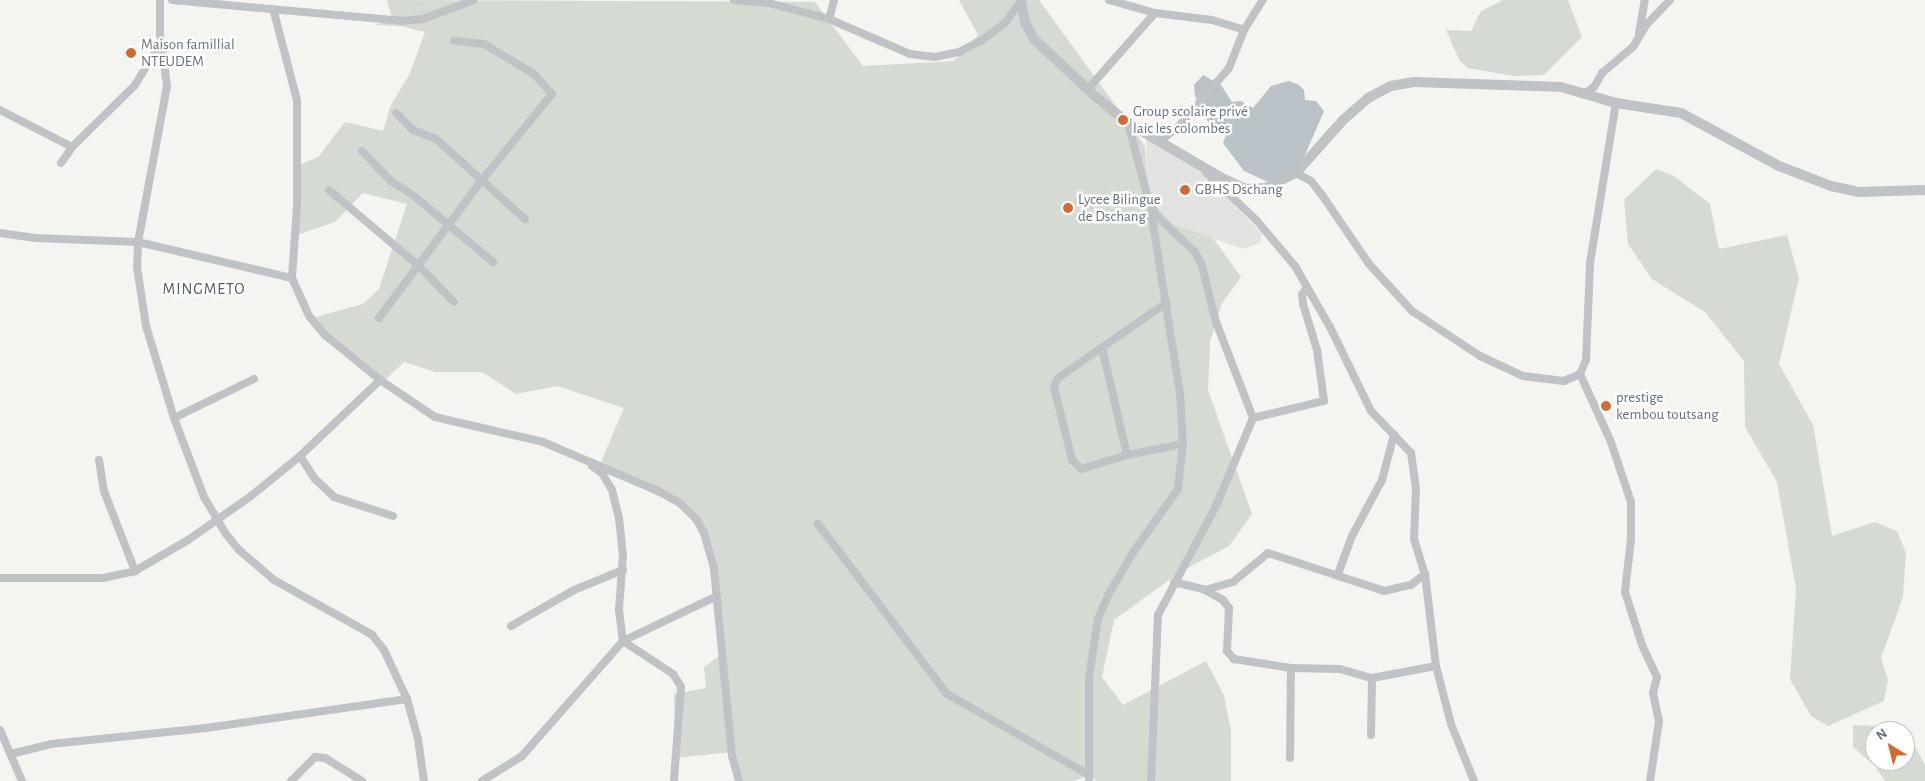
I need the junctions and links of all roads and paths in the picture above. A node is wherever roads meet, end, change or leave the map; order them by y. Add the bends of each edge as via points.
1 (160, 0) edge
2 (172, 0) edge
3 (474, 0) edge
4 (734, 0) edge
5 (834, 0) edge
6 (1109, 0) edge
7 (1263, 0) edge
8 (1645, 0) edge
9 (1670, 0) edge
10 (1020, 1) edge
11 (231, 2) edge
12 (274, 12) junction
13 (1156, 13) junction
14 (829, 20) junction
15 (1244, 30) junction
16 (1639, 36) junction
17 (454, 41) dead end
18 (161, 42) junction
19 (1088, 90) junction
20 (1584, 94) junction
21 (1616, 103) junction
22 (0, 110) edge
23 (396, 113) dead end
24 (1128, 123) junction
25 (1160, 142) junction
26 (72, 147) junction
27 (362, 151) dead end
28 (1194, 160) junction
29 (61, 163) dead end
30 (1296, 173) junction
31 (482, 180) junction
32 (329, 190) dead end
33 (1925, 190) edge
34 (1149, 202) junction
35 (525, 219) dead end
36 (449, 224) junction
37 (0, 233) edge
38 (138, 242) junction
39 (493, 262) dead end
40 (419, 266) junction
41 (292, 278) junction
42 (1307, 287) junction
43 (454, 302) dead end
44 (1166, 303) junction
45 (379, 318) dead end
46 (1102, 348) junction
47 (1580, 374) junction
48 (254, 378) dead end
49 (380, 380) junction
50 (174, 418) junction
51 (1253, 418) junction
52 (1394, 435) junction
53 (1183, 444) junction
54 (1126, 455) junction
55 (300, 456) junction
56 (99, 460) dead end
57 (584, 460) junction
58 (393, 516) dead end
59 (217, 520) junction
60 (818, 524) dead end
61 (622, 570) junction
62 (135, 571) junction
63 (1338, 574) junction
64 (1425, 574) junction
65 (0, 578) edge
66 (1174, 582) junction
67 (1205, 590) junction
68 (717, 596) junction
69 (510, 626) dead end
70 (623, 641) junction
71 (1436, 666) junction
72 (1291, 668) junction
73 (1372, 678) junction
74 (406, 699) junction
75 (0, 730) edge
76 (1371, 735) dead end
77 (11, 754) junction
78 (1290, 758) dead end
79 (1089, 778) edge
80 (22, 781) edge
81 (291, 781) edge
82 (362, 781) edge
83 (424, 781) edge
84 (482, 781) edge
85 (674, 781) edge
86 (738, 781) edge
87 (1151, 781) edge
88 (1474, 781) edge
89 (1650, 781) edge

1 - 18 street
2 - 11 street
3 - 12 street via 423,19 401,21
4 - 14 street via 768,3
5 - 14 street
6 - 13 street
7 - 15 street
8 - 16 street
9 - 16 street
10 - 14 street via 1006,22 981,41 959,52 935,57 910,54
10 - 19 street via 1025,22 1034,39
11 - 12 street
12 - 41 street via 297,100 297,206
13 - 15 street via 1212,20
13 - 19 street
15 - 25 street via 1229,68 1182,123
16 - 20 street via 1633,47 1602,73 1594,87
17 - 31 street via 484,44 534,74 552,94
18 - 26 street via 135,85
18 - 38 street via 166,86
19 - 24 street
20 - 21 street
20 - 30 street via 1535,85 1414,82 1391,86 1368,98 1343,120
21 - 33 street via 1681,113 1779,166 1831,186 1859,192
21 - 47 street via 1590,263 1587,340
22 - 26 street
23 - 31 street via 414,130 436,139
24 - 25 street
24 - 34 street
25 - 28 street
26 - 29 street
27 - 36 street via 391,181
28 - 30 street via 1246,189 1265,188
28 - 42 street via 1270,235
30 - 47 street via 1316,188 1369,264 1412,310 1480,356 1523,376 1564,381
31 - 35 street
31 - 36 street
32 - 40 street
34 - 44 street
34 - 51 street via 1168,228 1195,252 1202,266 1216,322
36 - 39 street
36 - 40 street
37 - 38 street via 34,238
38 - 41 street
38 - 50 street via 137,267 146,326
40 - 43 street
40 - 45 street
41 - 49 street via 309,316 325,334
42 - 51 street via 1302,295 1303,304 1317,350 1324,401
42 - 52 street via 1371,411
44 - 46 street
44 - 53 street via 1180,394
46 - 54 street
46 - 54 street via 1058,378 1054,387 1076,465 1081,468
47 - 89 street via 1611,442 1631,502 1625,592 1642,645 1657,677 1653,694 1659,721
48 - 50 street
49 - 55 street
49 - 57 street via 435,417 544,442
50 - 59 street
51 - 66 street via 1216,506
52 - 63 street via 1382,480 1352,536
52 - 64 street via 1411,453 1414,463 1414,540
53 - 54 street
53 - 79 street via 1178,489 1108,594 1098,619 1090,677
55 - 58 street via 315,479 334,496
55 - 59 street
56 - 62 street via 104,491
57 - 61 street via 602,473 612,490 619,518
57 - 68 street via 658,491 680,503 697,520 712,560
59 - 62 street
59 - 74 street via 240,550 274,580 372,636 384,650
60 - 79 street via 947,694
61 - 69 street via 592,582
61 - 70 street via 619,610
62 - 65 street via 103,578
63 - 64 street via 1384,591 1411,586
63 - 67 street via 1311,569 1268,553 1233,582
64 - 71 street
66 - 67 street
66 - 87 street via 1158,615
67 - 72 street via 1223,600 1229,608 1227,651 1234,659
68 - 70 street
68 - 86 street
70 - 84 street via 522,756
70 - 85 street via 679,680 682,710
71 - 73 street
71 - 88 street via 1451,724
72 - 73 street via 1340,669
72 - 78 street
73 - 76 street
74 - 77 street via 206,728 51,744
74 - 83 street via 418,739
75 - 77 street
77 - 80 street
81 - 82 street via 315,757 325,758

